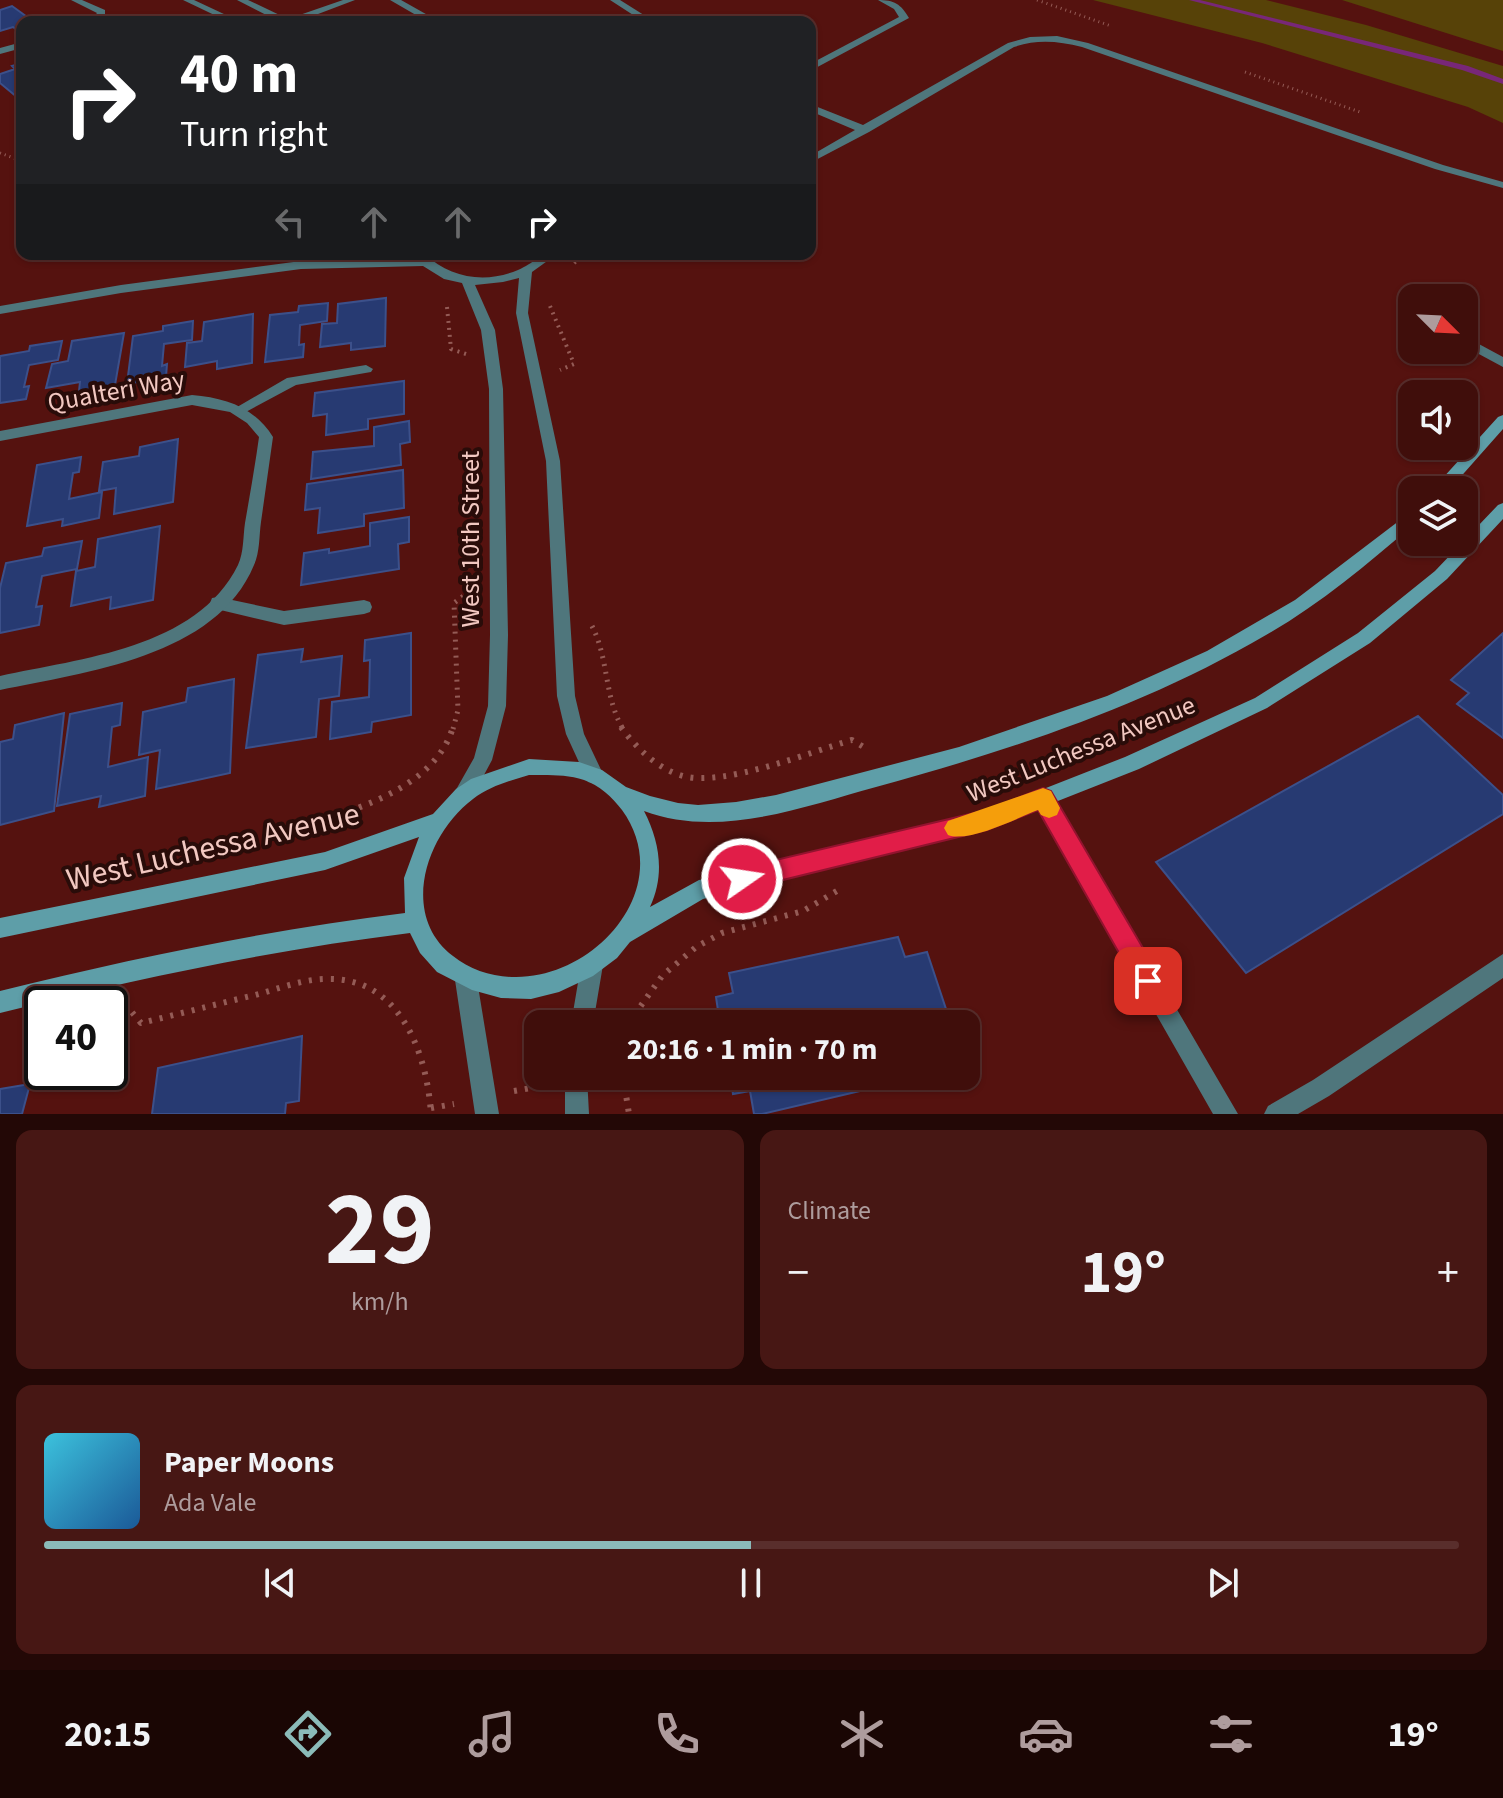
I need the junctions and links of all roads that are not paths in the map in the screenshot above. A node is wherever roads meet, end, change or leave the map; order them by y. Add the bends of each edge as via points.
1 (75, 0) edge
2 (187, 0) edge
3 (241, 0) edge
4 (351, 0) edge
5 (394, 0) edge
6 (614, 0) edge
7 (882, 0) edge
8 (101, 16) edge
9 (223, 16) edge
10 (275, 16) edge
11 (305, 16) edge
12 (424, 16) edge
13 (640, 16) edge
14 (816, 65) edge
15 (816, 110) edge
16 (865, 130) junction
17 (816, 157) edge
18 (1499, 185) edge
19 (316, 260) edge
20 (387, 260) edge
21 (425, 260) edge
22 (543, 260) edge
23 (301, 265) junction
24 (526, 272) junction
25 (467, 280) junction
26 (0, 310) edge
27 (1478, 348) edge
28 (1503, 363) edge
29 (366, 369) dead end
30 (239, 410) junction
31 (1503, 420) edge
32 (0, 436) edge
33 (1453, 476) edge
34 (1503, 509) edge
35 (1398, 529) edge
36 (218, 603) junction
37 (364, 607) dead end
38 (0, 683) edge
39 (595, 776) junction
40 (622, 794) junction
41 (463, 795) junction
42 (1043, 798) junction
43 (438, 821) junction
44 (416, 922) junction
45 (0, 928) edge
46 (625, 934) junction
47 (592, 965) junction
48 (1503, 965) edge
49 (466, 980) junction
50 (0, 1002) edge
51 (584, 1010) edge
52 (569, 1090) edge
53 (487, 1114) edge
54 (577, 1114) edge
55 (1226, 1114) edge
56 (1276, 1114) edge

1 - 8 street via 102,12
2 - 9 street
3 - 10 street
4 - 11 street
5 - 12 street
6 - 13 street
7 - 14 street via 898,7 904,18
15 - 16 street
16 - 17 street
16 - 18 street via 1011,45 1052,37
19 - 23 street
20 - 23 street
21 - 25 street via 445,276
22 - 24 street
23 - 26 street
24 - 25 street
24 - 39 street via 522,313 553,461 566,696 575,734
25 - 41 street, West 10th Street via 488,330 496,389 499,635 497,706 483,760
27 - 28 street
29 - 30 street via 292,381
30 - 32 street, Qualteri Way via 192,400
30 - 36 street via 257,422 266,437 247,562 235,586
31 - 33 street
34 - 42 street, West Luchessa Avenue via 1441,575 1364,638 1261,703
35 - 40 street, West Luchessa Avenue via 1327,587 1262,630 1107,704 1015,739 802,798 728,811 660,810
36 - 37 street via 284,618
36 - 38 street via 201,620 129,653
39 - 40 street
39 - 41 street via 564,767 529,767 495,777
40 - 46 street via 642,823 650,858 644,897
41 - 43 street
42 - 46 street, West Luchessa Avenue via 987,820 699,890
42 - 55 street
43 - 44 street via 420,853 412,888
43 - 45 street, West Luchessa Avenue via 325,861
44 - 49 street via 435,956
44 - 50 street via 318,934
46 - 47 street
47 - 49 street via 551,985 507,990
47 - 51 street
48 - 56 street
49 - 53 street
52 - 54 street

